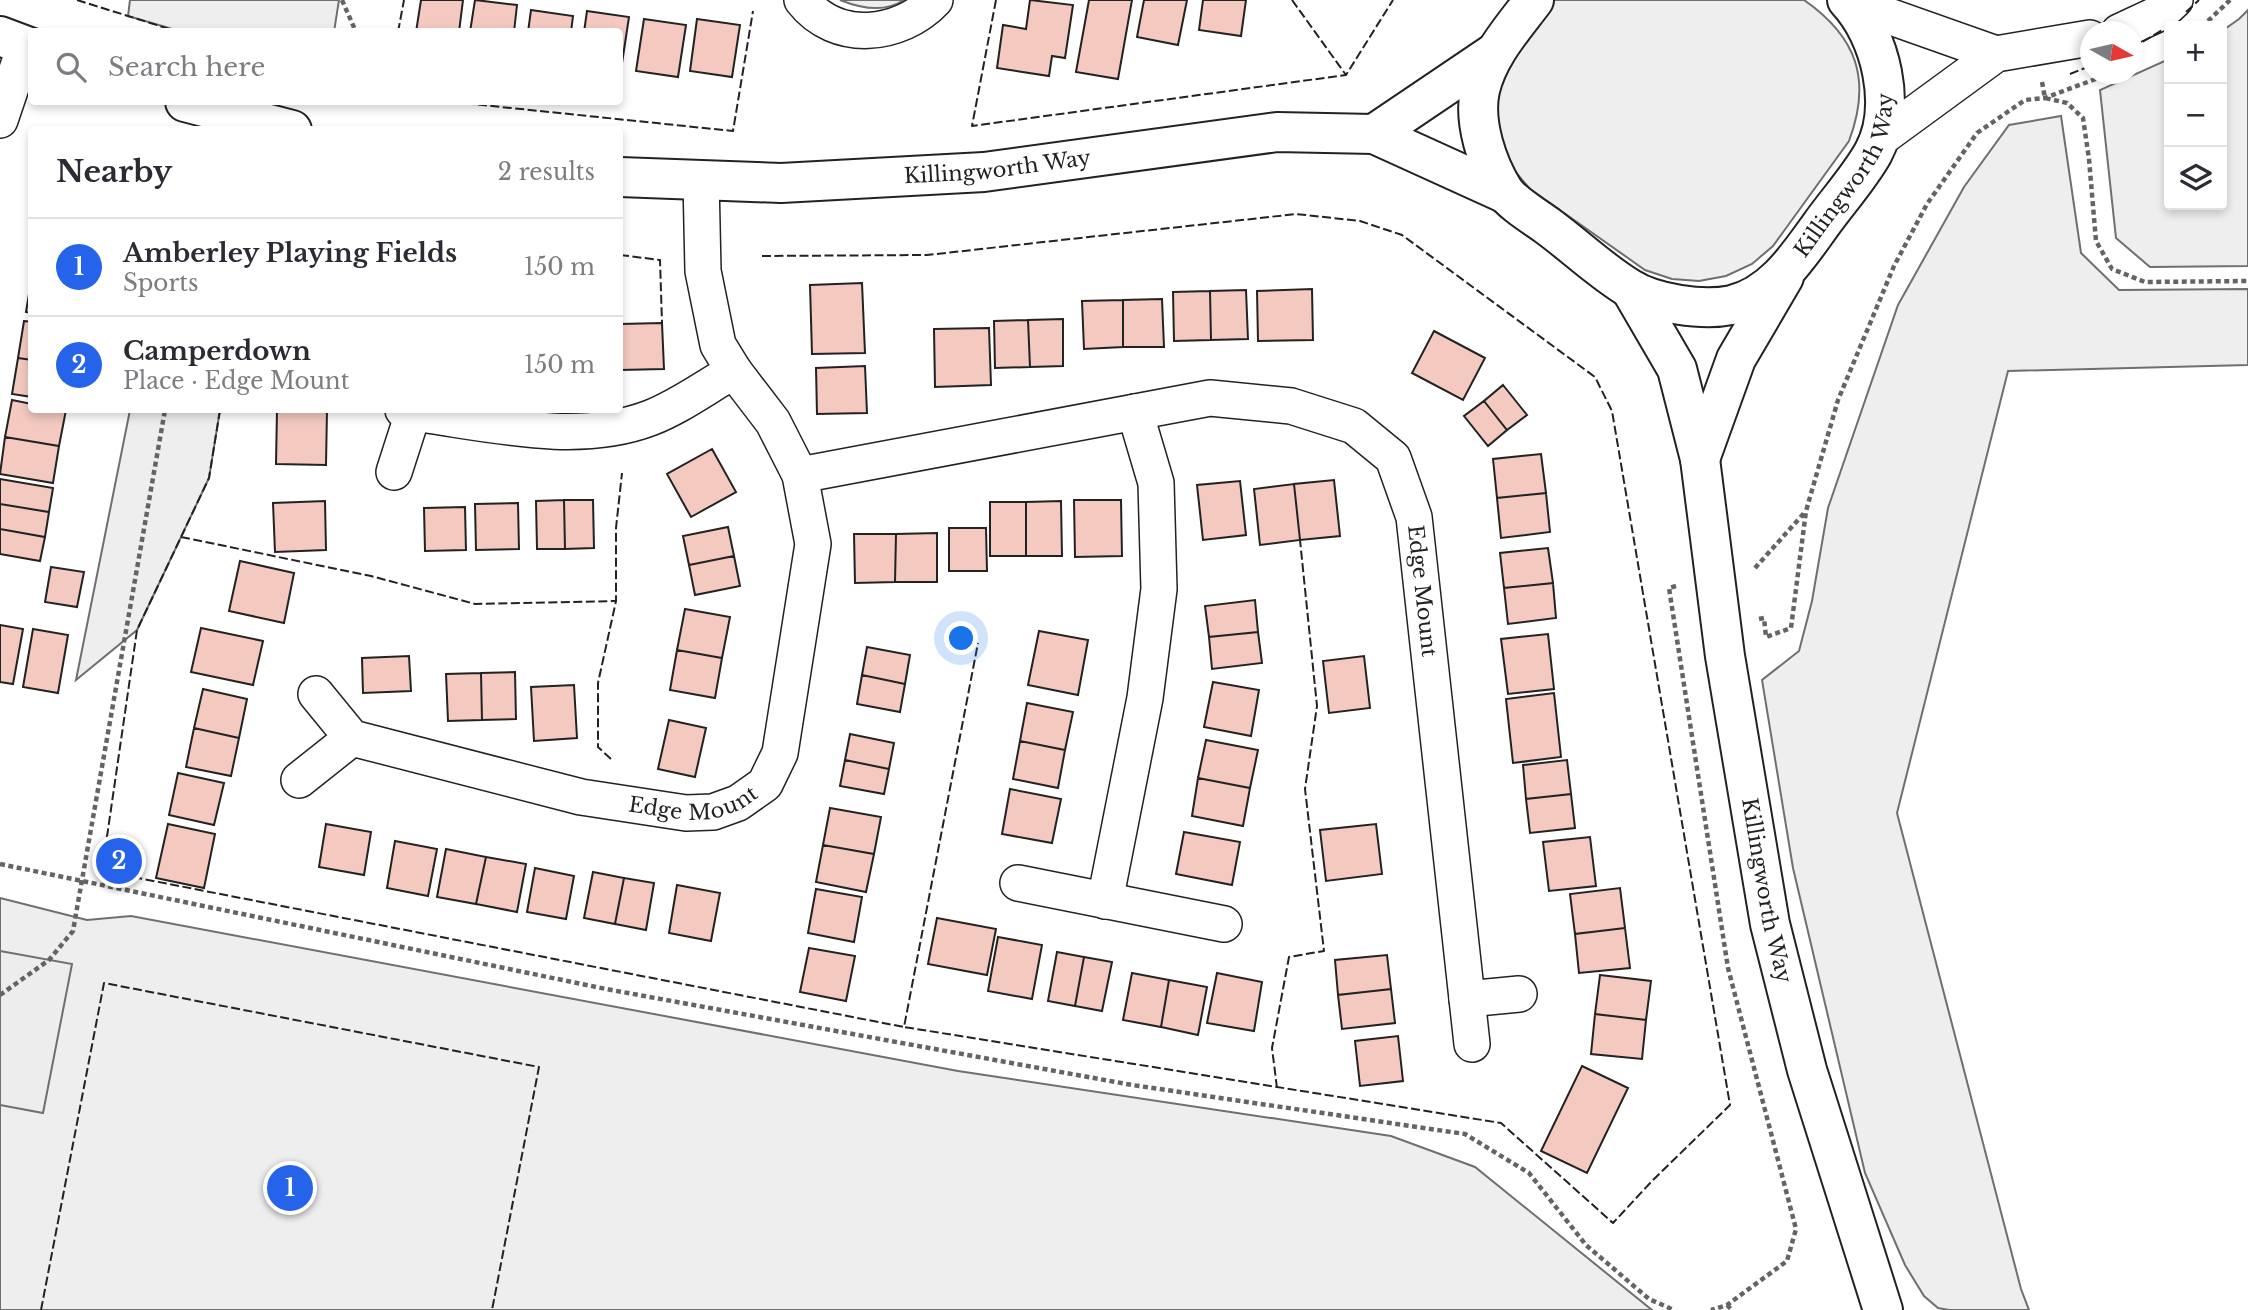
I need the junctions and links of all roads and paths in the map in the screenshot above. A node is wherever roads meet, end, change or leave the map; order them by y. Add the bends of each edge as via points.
1 (342, 0) edge
2 (802, 0) edge
3 (935, 0) edge
4 (1534, 0) edge
5 (2175, 0) edge
6 (2230, 0) edge
7 (1848, 1) edge
8 (2143, 21) edge
9 (2206, 21) edge
10 (354, 28) edge
11 (2080, 40) edge
12 (19, 43) edge
13 (2035, 47) junction
14 (1494, 53) junction
15 (1996, 54) junction
16 (2082, 84) edge
17 (2045, 98) junction
18 (196, 105) edge
19 (0, 120) edge
20 (277, 126) edge
21 (1374, 134) junction
22 (1877, 141) junction
23 (623, 177) edge
24 (701, 180) junction
25 (1506, 194) junction
26 (1788, 270) junction
27 (2248, 281) edge
28 (1631, 290) junction
29 (734, 371) junction
30 (1135, 412) junction
31 (164, 413) edge
32 (408, 413) edge
33 (423, 413) edge
34 (1700, 459) junction
35 (394, 471) dead end
36 (800, 475) junction
37 (1721, 623) junction
38 (316, 694) dead end
39 (352, 738) junction
40 (299, 780) dead end
41 (0, 864) edge
42 (80, 882) junction
43 (1018, 883) dead end
44 (1105, 901) junction
45 (1224, 924) dead end
46 (1519, 994) dead end
47 (0, 995) edge
48 (1467, 999) junction
49 (1472, 1044) dead end
50 (1727, 1305) junction
51 (1674, 1310) edge
52 (1711, 1310) edge
53 (1732, 1310) edge
54 (1883, 1310) edge

1 - 10 path
2 - 3 street via 825,20 872,32 908,22
4 - 14 main road, Killingworth Way
5 - 8 street
6 - 9 path
7 - 15 street
7 - 22 main road, Killingworth Way via 1870,31 1882,65 1882,124
11 - 13 street
12 - 19 street
13 - 15 street
13 - 17 path
14 - 21 main road, Killingworth Way
14 - 25 main road, Killingworth Way via 1480,91 1480,125 1489,160
15 - 22 street
16 - 17 path
17 - 27 path via 2067,103 2083,118 2096,241 2112,269 2145,282
17 - 37 path via 2025,100 1977,132 1927,204 1894,266 1838,400 1806,511 1791,628 1766,637 1764,618
18 - 20 main road
21 - 24 main road, Killingworth Way via 1277,132 984,172 781,183
21 - 25 main road, Killingworth Way
22 - 26 main road, Killingworth Way
23 - 24 main road, Killingworth Way
24 - 29 street, Edge Mount via 703,271 718,345
25 - 28 main road, Killingworth Way
26 - 28 main road, Killingworth Way via 1762,291 1733,304 1667,303
26 - 34 main road, Killingworth Way via 1736,359
28 - 34 main road, Killingworth Way via 1677,369
29 - 33 street via 652,417 619,427 561,432
29 - 36 street, Edge Mount via 773,422
30 - 36 street, Edge Mount
30 - 44 street via 1156,483 1159,589 1145,698
30 - 48 street, Edge Mount via 1210,398 1291,406 1354,426 1393,458 1414,517
31 - 42 path
32 - 35 street
34 - 37 main road, Killingworth Way
36 - 39 street, Edge Mount via 813,544 780,753 765,784 738,803 713,812 686,813 581,797
37 - 50 path via 1675,629 1728,968 1796,1229 1787,1261
37 - 54 main road, Killingworth Way via 1770,924 1807,1070
38 - 39 street
39 - 40 street
41 - 42 path
42 - 47 path via 73,930 49,960
42 - 51 path via 606,989 1132,1085 1465,1134 1529,1173 1586,1245 1649,1299
43 - 44 street
44 - 45 street
46 - 48 street
48 - 49 street, Edge Mount
50 - 52 path
50 - 53 path

